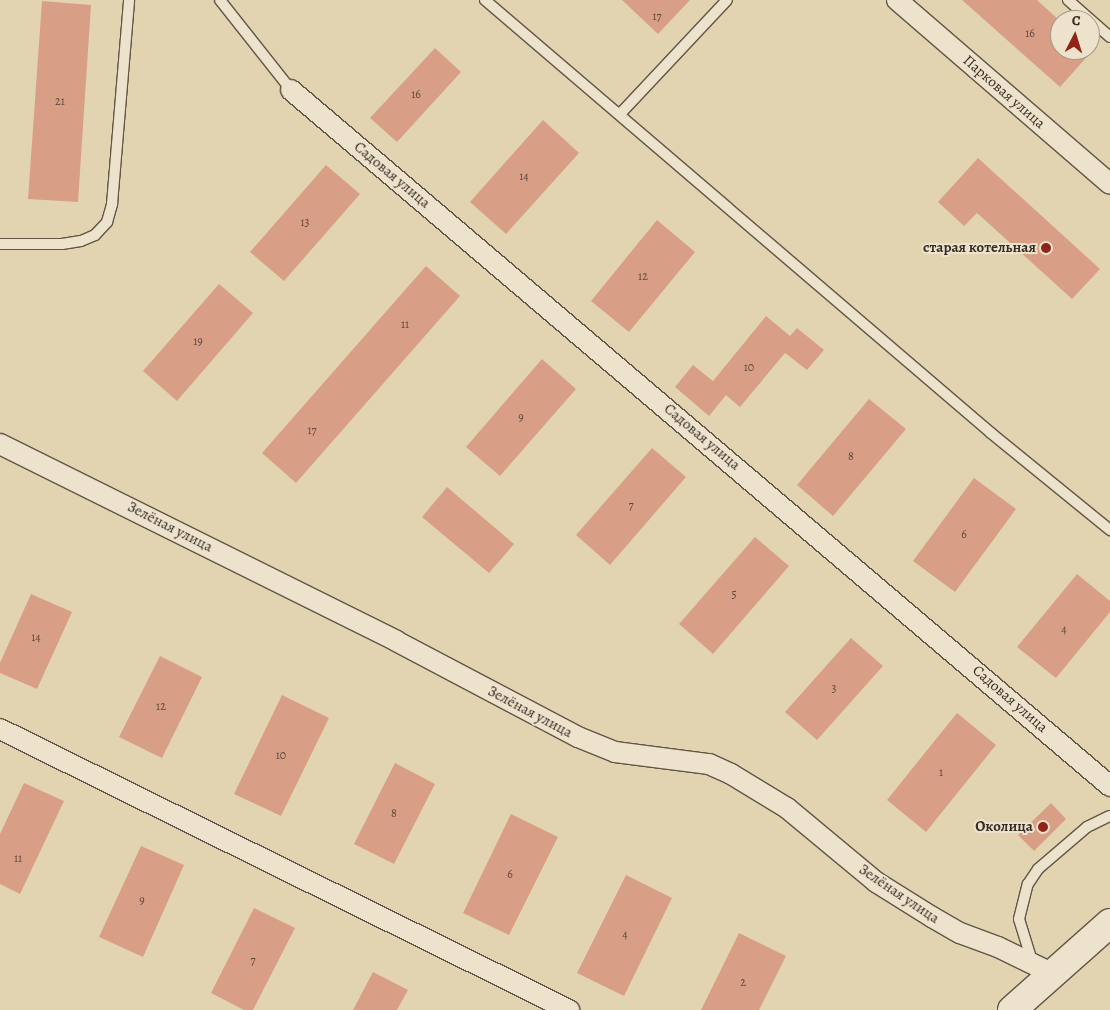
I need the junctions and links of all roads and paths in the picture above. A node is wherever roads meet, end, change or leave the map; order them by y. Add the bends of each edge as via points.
1 (129, 0) edge
2 (220, 0) edge
3 (485, 0) edge
4 (727, 0) edge
5 (897, 0) edge
6 (1068, 0) edge
7 (1110, 37) edge
8 (291, 90) joint
9 (620, 114) junction
10 (1110, 184) edge
11 (0, 244) edge
12 (0, 444) edge
13 (1110, 530) edge
14 (0, 729) edge
15 (1110, 786) edge
16 (1110, 816) edge
17 (1110, 923) edge
18 (1042, 969) junction
19 (569, 1010) edge
20 (1012, 1010) edge

1 - 11 lane via 112,204 107,222 95,235 81,241
2 - 8 lane
3 - 9 lane
4 - 9 lane
5 - 10 street, Парковая улица
6 - 7 lane
8 - 15 street, Садовая улица
9 - 13 lane via 991,433
12 - 18 street, Зелёная улица via 353,619 578,737 615,752 709,764 731,774 786,808 884,887 960,933
14 - 19 street
16 - 18 lane via 1087,827 1038,869 1028,884 1019,919
17 - 18 main road
18 - 20 main road

